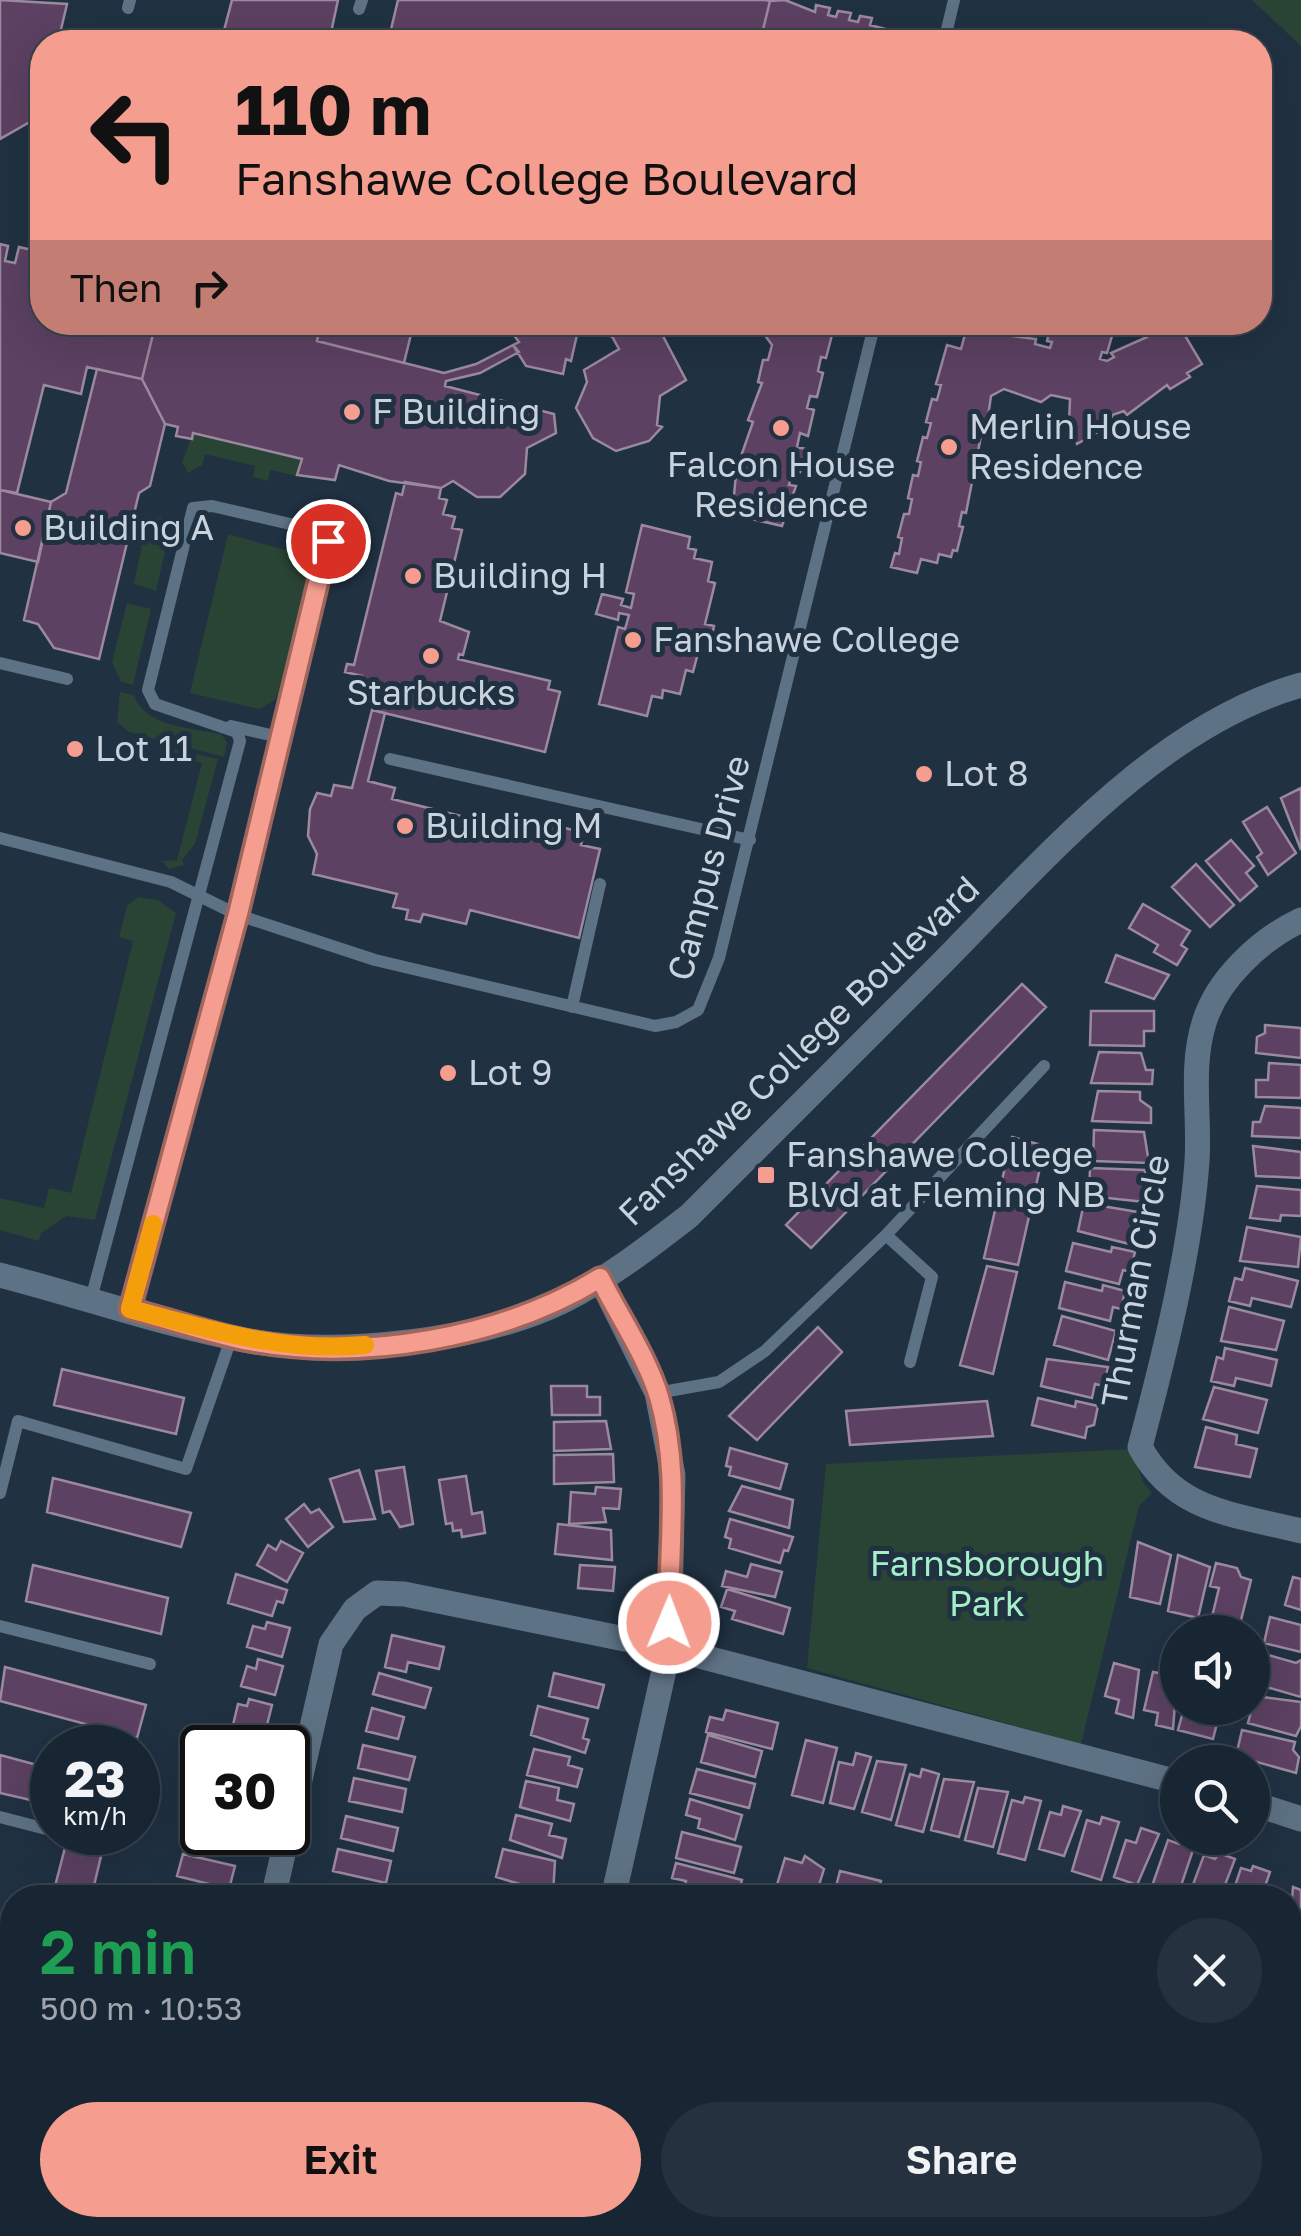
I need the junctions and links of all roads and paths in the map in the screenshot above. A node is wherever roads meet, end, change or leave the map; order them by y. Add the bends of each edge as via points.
1 (954, 0) edge
2 (947, 30) edge
3 (872, 335) edge
4 (0, 662) edge
5 (67, 680) dead end
6 (1301, 685) edge
7 (224, 725) junction
8 (279, 736) junction
9 (390, 759) dead end
10 (0, 838) edge
11 (750, 840) junction
12 (600, 884) dead end
13 (198, 894) junction
14 (238, 914) junction
15 (1301, 920) edge
16 (572, 1008) junction
17 (1044, 1066) dead end
18 (886, 1234) junction
19 (0, 1274) edge
20 (600, 1278) junction
21 (91, 1298) junction
22 (130, 1309) junction
23 (232, 1336) junction
24 (910, 1362) dead end
25 (658, 1392) junction
26 (0, 1493) edge
27 (1301, 1532) edge
28 (0, 1626) edge
29 (669, 1648) junction
30 (150, 1664) dead end
31 (1160, 1777) edge
32 (1270, 1809) edge
33 (0, 1817) edge
34 (1301, 1819) edge
35 (30, 1825) edge
36 (276, 1885) edge
37 (616, 1885) edge

1 - 2 lane
3 - 11 lane, Campus Drive
4 - 5 lane
6 - 20 street, Fanshawe College Boulevard via 1164,752 1064,841 689,1216
7 - 8 lane
7 - 8 lane via 169,712 148,690 193,508 212,506 316,530 328,541 290,714
7 - 13 lane via 240,741
8 - 14 lane
9 - 11 lane
10 - 13 lane, Campus Drive
11 - 16 lane, Campus Drive via 710,989 698,1010 655,1026
12 - 16 lane
13 - 14 lane, Campus Drive
13 - 21 lane
14 - 16 lane, Campus Drive via 376,960
14 - 22 lane
15 - 27 street, Thurman Circle via 1274,933 1223,985 1204,1024 1197,1162 1140,1446 1155,1475 1184,1498
17 - 18 lane
18 - 24 lane via 932,1277
18 - 25 lane via 765,1351 719,1382
19 - 21 street, Fanshawe College Boulevard
20 - 23 street, Fanshawe College Boulevard via 510,1320 412,1341 324,1349
20 - 25 street
21 - 22 street, Fanshawe College Boulevard
22 - 23 street, Fanshawe College Boulevard
23 - 26 lane via 186,1469 18,1422
25 - 29 street via 673,1475
28 - 30 lane
29 - 31 street
29 - 36 street via 377,1592 355,1609 331,1644
29 - 37 street
32 - 34 street
33 - 35 lane

